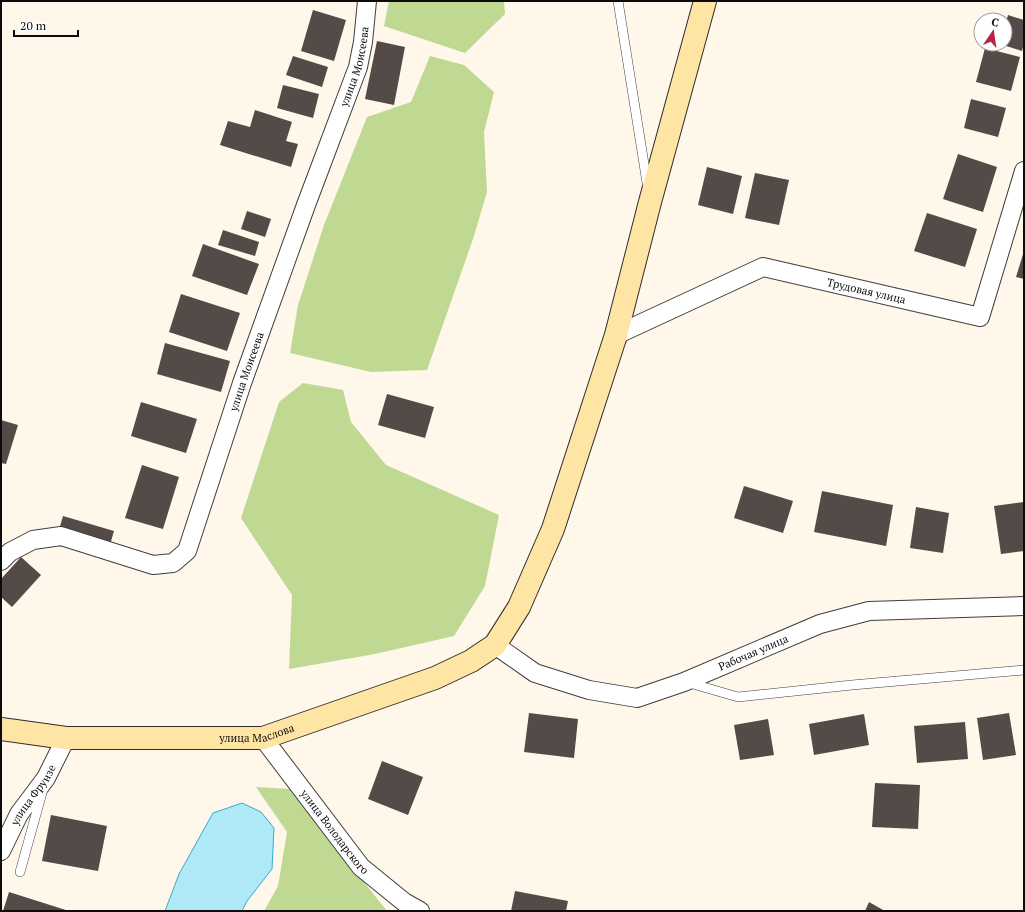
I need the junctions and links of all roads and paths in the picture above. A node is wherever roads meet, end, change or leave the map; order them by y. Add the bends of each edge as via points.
1 (367, 1) edge
2 (618, 1) edge
3 (705, 1) edge
4 (1024, 171) edge
5 (650, 202) junction
6 (616, 335) junction
7 (4, 553) edge
8 (1024, 606) edge
9 (495, 645) junction
10 (1024, 670) edge
11 (684, 682) junction
12 (1, 729) edge
13 (66, 738) junction
14 (264, 738) junction
15 (46, 778) junction
16 (1, 852) edge
17 (20, 872) dead end
18 (420, 911) edge

1 - 7 street, улица Моисеева via 358,67 242,384 187,551 173,563 153,565 61,536 33,540
2 - 5 lane
3 - 5 main road
4 - 6 street, Трудовая улица via 980,317 763,267
5 - 6 main road
6 - 9 main road via 553,529 518,607
8 - 11 street, Рабочая улица via 869,612 820,624
9 - 11 street, Рабочая улица via 535,672 589,690 637,698
9 - 14 main road, улица Маслова via 471,661 435,678
10 - 11 lane via 738,697
12 - 13 main road, улица Маслова
13 - 14 main road, улица Маслова
13 - 15 street, улица Фрунзе
14 - 18 street, улица Володарского via 362,867 404,902
15 - 16 street, улица Фрунзе via 19,814
15 - 17 lane

